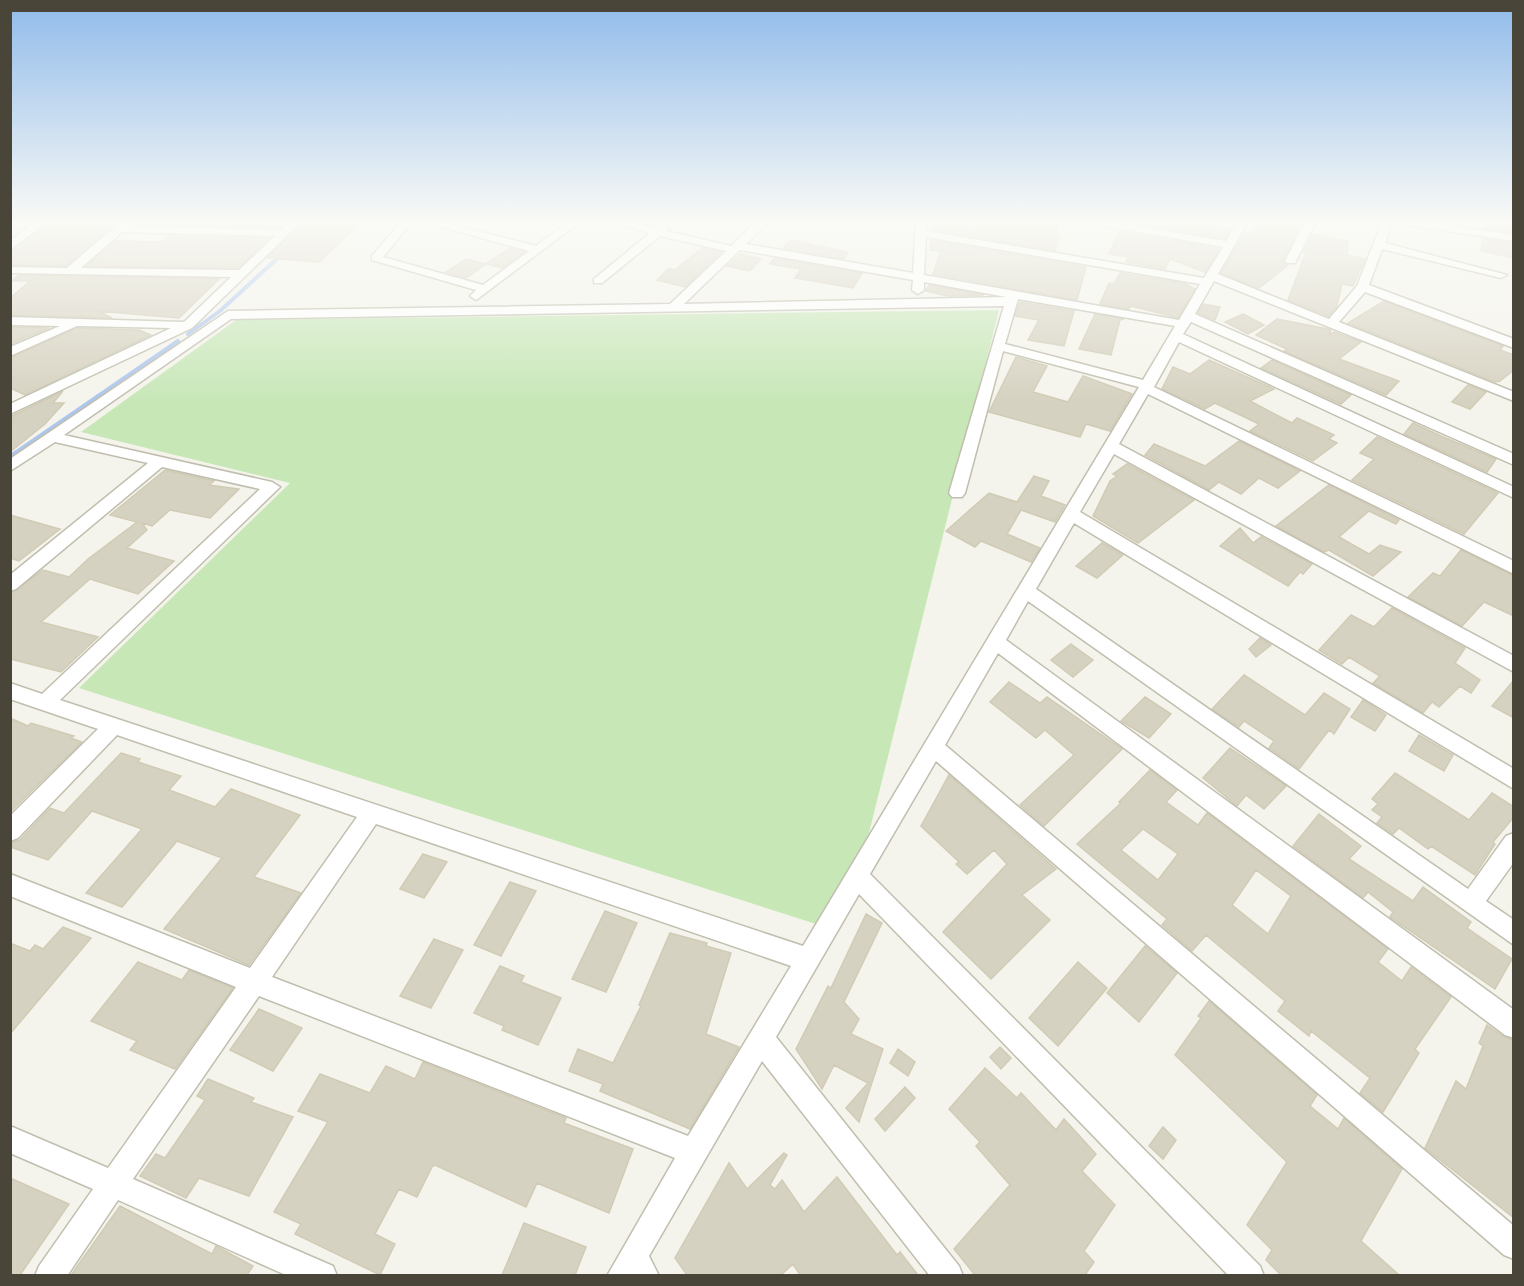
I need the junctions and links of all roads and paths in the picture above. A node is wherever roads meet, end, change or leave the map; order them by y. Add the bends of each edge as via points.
1 (235, 282) edge
2 (460, 282) edge
3 (494, 282) edge
4 (701, 282) edge
5 (918, 282) edge
6 (937, 282) edge
7 (1208, 282) edge
8 (1218, 282) edge
9 (1365, 282) edge
10 (1363, 287) junction
11 (485, 289) junction
12 (1012, 298) junction
13 (917, 303) junction
14 (674, 307) junction
15 (455, 311) junction
16 (10, 321) edge
17 (77, 322) junction
18 (1331, 324) junction
19 (1183, 325) junction
20 (188, 326) junction
21 (168, 335) junction
22 (193, 340) junction
23 (1514, 344) edge
24 (1000, 346) junction
25 (10, 352) edge
26 (1147, 386) junction
27 (1514, 396) edge
28 (10, 410) edge
29 (53, 437) junction
30 (1111, 446) junction
31 (1514, 460) edge
32 (160, 461) junction
33 (10, 466) edge
34 (957, 493) dead end
35 (1514, 494) edge
36 (1071, 514) junction
37 (1514, 568) edge
38 (10, 585) edge
39 (1026, 591) junction
40 (996, 642) junction
41 (1514, 665) edge
42 (10, 691) edge
43 (45, 703) junction
44 (113, 726) junction
45 (933, 747) junction
46 (1514, 780) edge
47 (372, 813) junction
48 (10, 831) edge
49 (1514, 843) edge
50 (857, 876) junction
51 (10, 885) edge
52 (1471, 904) junction
53 (1514, 934) edge
54 (808, 960) junction
55 (254, 982) junction
56 (1514, 1026) edge
57 (761, 1039) junction
58 (10, 1139) edge
59 (694, 1152) junction
60 (112, 1185) junction
61 (1514, 1245) edge
62 (633, 1269) edge
63 (49, 1275) edge
64 (323, 1275) edge
65 (950, 1275) edge
66 (1250, 1275) edge

1 - 20 street
2 - 11 street
3 - 11 street
4 - 14 street
5 - 13 street
6 - 12 street
7 - 19 street
8 - 18 street
9 - 10 street
10 - 18 street
10 - 23 street
11 - 15 street
12 - 13 street
12 - 19 street
12 - 24 street
13 - 14 street
14 - 15 street
15 - 22 street via 228,315
16 - 17 street
17 - 20 street
17 - 25 street
18 - 27 street
19 - 26 street
19 - 31 street
19 - 35 street
20 - 21 street
21 - 22 street
21 - 28 street
22 - 29 street
24 - 26 street
24 - 34 street
26 - 30 street
26 - 37 street
29 - 32 street
29 - 33 street
30 - 36 street
30 - 41 street
32 - 38 street
32 - 43 street via 272,487
36 - 39 street
36 - 46 street
39 - 40 street
39 - 52 street
40 - 45 street
40 - 56 street
42 - 43 street
43 - 44 street
44 - 47 street
44 - 48 street
45 - 50 street
45 - 61 street
47 - 54 street
47 - 55 street
49 - 52 street
50 - 54 street
50 - 66 street
51 - 55 street
52 - 53 street
54 - 57 street
55 - 59 street
55 - 60 street
57 - 59 street
57 - 65 street
58 - 60 street
59 - 62 street
60 - 63 street
60 - 64 street

